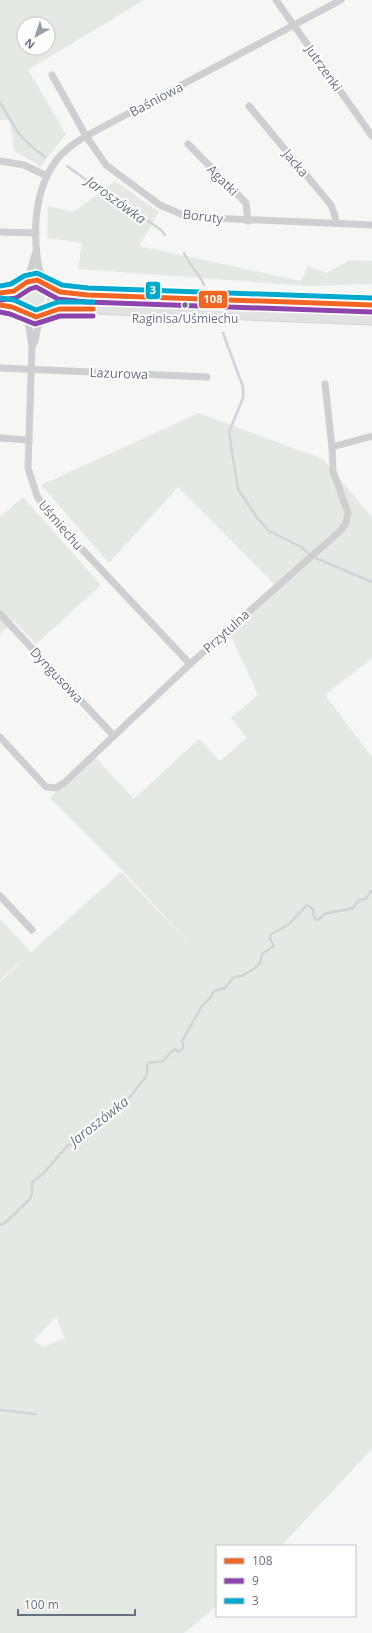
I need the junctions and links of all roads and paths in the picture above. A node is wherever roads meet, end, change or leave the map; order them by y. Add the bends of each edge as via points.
1 (276, 0) edge
2 (341, 0) edge
3 (294, 25) junction
4 (52, 75) dead end
5 (249, 106) dead end
6 (86, 136) junction
7 (372, 136) edge
8 (188, 144) dead end
9 (0, 161) edge
10 (47, 176) junction
11 (248, 221) junction
12 (336, 224) junction
13 (372, 225) edge
14 (0, 232) edge
15 (36, 233) junction
16 (36, 249) junction
17 (45, 284) junction
18 (24, 285) junction
19 (0, 293) edge
20 (0, 305) edge
21 (372, 305) edge
22 (25, 314) junction
23 (43, 315) junction
24 (372, 320) edge
25 (32, 346) junction
26 (0, 368) edge
27 (32, 370) junction
28 (207, 377) dead end
29 (325, 384) dead end
30 (372, 436) edge
31 (0, 438) edge
32 (29, 440) junction
33 (332, 447) junction
34 (0, 614) edge
35 (190, 664) junction
36 (0, 736) edge
37 (114, 736) junction
38 (0, 896) edge
39 (32, 930) dead end

1 - 3 street, Jutrzenki
2 - 3 street, Baśniowa
3 - 6 street, Baśniowa
3 - 7 street, Jutrzenki
4 - 6 street, Boruty
5 - 12 street, Jacka via 331,205 336,216
6 - 10 street, Baśniowa via 62,153
6 - 11 street, Boruty via 106,165 160,205 188,217
8 - 11 street, Agatki via 246,203
9 - 10 street via 24,165
10 - 15 street, Baśniowa via 39,200
11 - 12 street, Boruty
12 - 13 street, Boruty
14 - 15 street
15 - 16 street, Baśniowa
16 - 17 street, Baśniowa
16 - 18 street, Baśniowa
17 - 18 main road via 31,281
17 - 21 main road via 60,292 88,295
17 - 23 main road via 53,293 53,302
18 - 19 main road via 8,293
18 - 22 main road via 17,298 18,306
20 - 22 main road via 12,307
22 - 23 main road
22 - 25 street, Uśmiechu
23 - 24 main road via 66,308
23 - 25 street, Uśmiechu
25 - 27 street, Uśmiechu
26 - 27 street, Lazurowa
27 - 28 street, Lazurowa
27 - 32 street, Uśmiechu
29 - 33 street, Przytulna
30 - 33 street
31 - 32 street
32 - 35 street, Uśmiechu via 30,480 42,506
33 - 35 street, Przytulna via 333,471 348,513 344,527
34 - 37 street, Dyngusowa
35 - 37 street, Przytulna
36 - 37 street, Przytulna via 46,787 52,788 59,786
38 - 39 street

